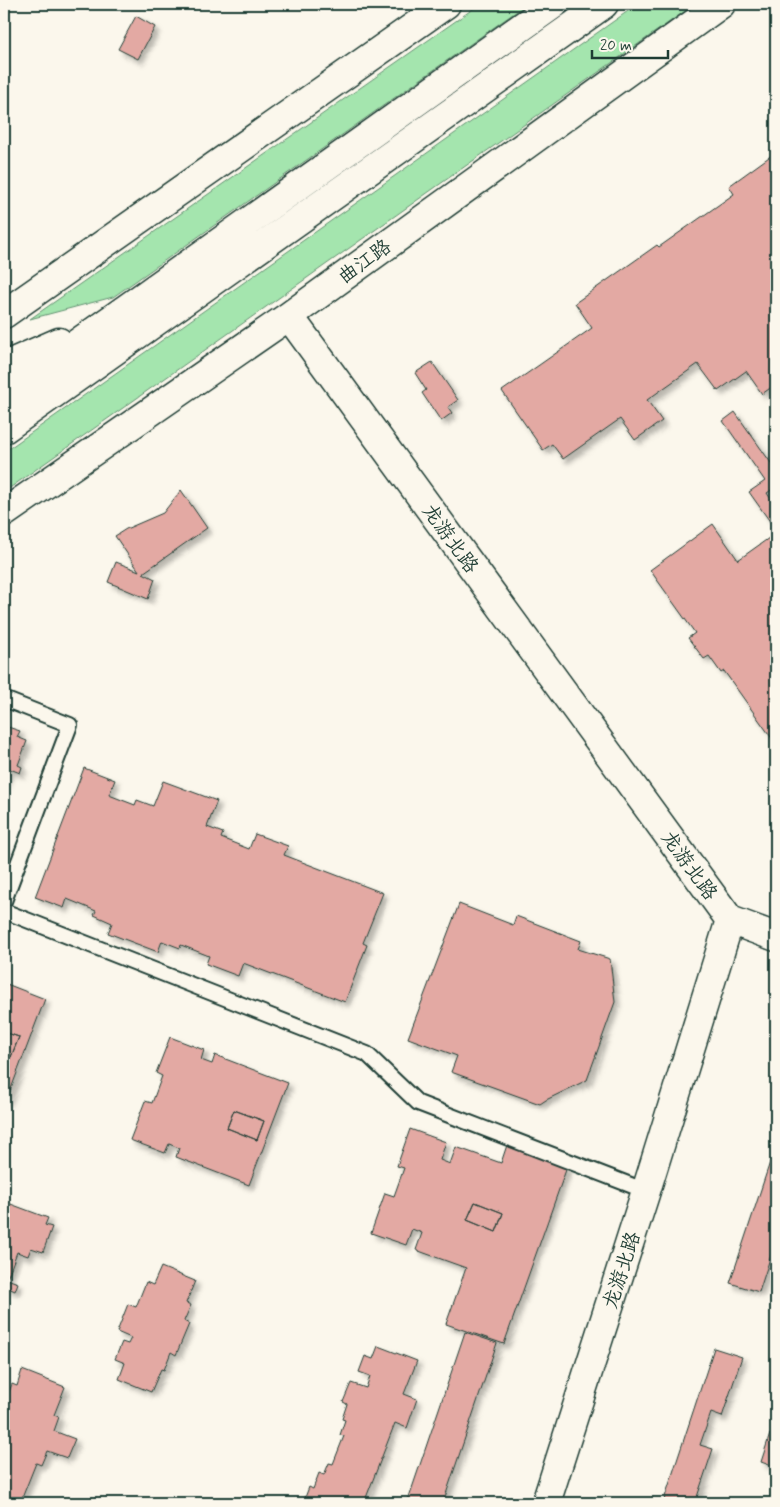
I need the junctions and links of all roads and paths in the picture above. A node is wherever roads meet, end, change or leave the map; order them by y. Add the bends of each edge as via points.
1 (446, 4) edge
2 (554, 4) edge
3 (604, 4) edge
4 (720, 4) edge
5 (4, 314) edge
6 (288, 316) junction
7 (113, 318) junction
8 (4, 366) edge
9 (4, 395) edge
10 (4, 428) edge
11 (4, 513) edge
12 (4, 699) edge
13 (4, 901) edge
14 (4, 911) edge
15 (730, 920) junction
16 (776, 937) edge
17 (646, 1191) junction
18 (546, 1503) edge

1 - 5 main road
2 - 7 main road
3 - 10 main road
4 - 6 main road, 曲江路
6 - 11 main road, 曲江路
6 - 15 main road, 龙游北路
7 - 8 main road
7 - 9 main road
12 - 13 lane via 70,725
14 - 17 lane via 367,1054 418,1103
15 - 16 main road
15 - 17 main road, 龙游北路
17 - 18 main road, 龙游北路

